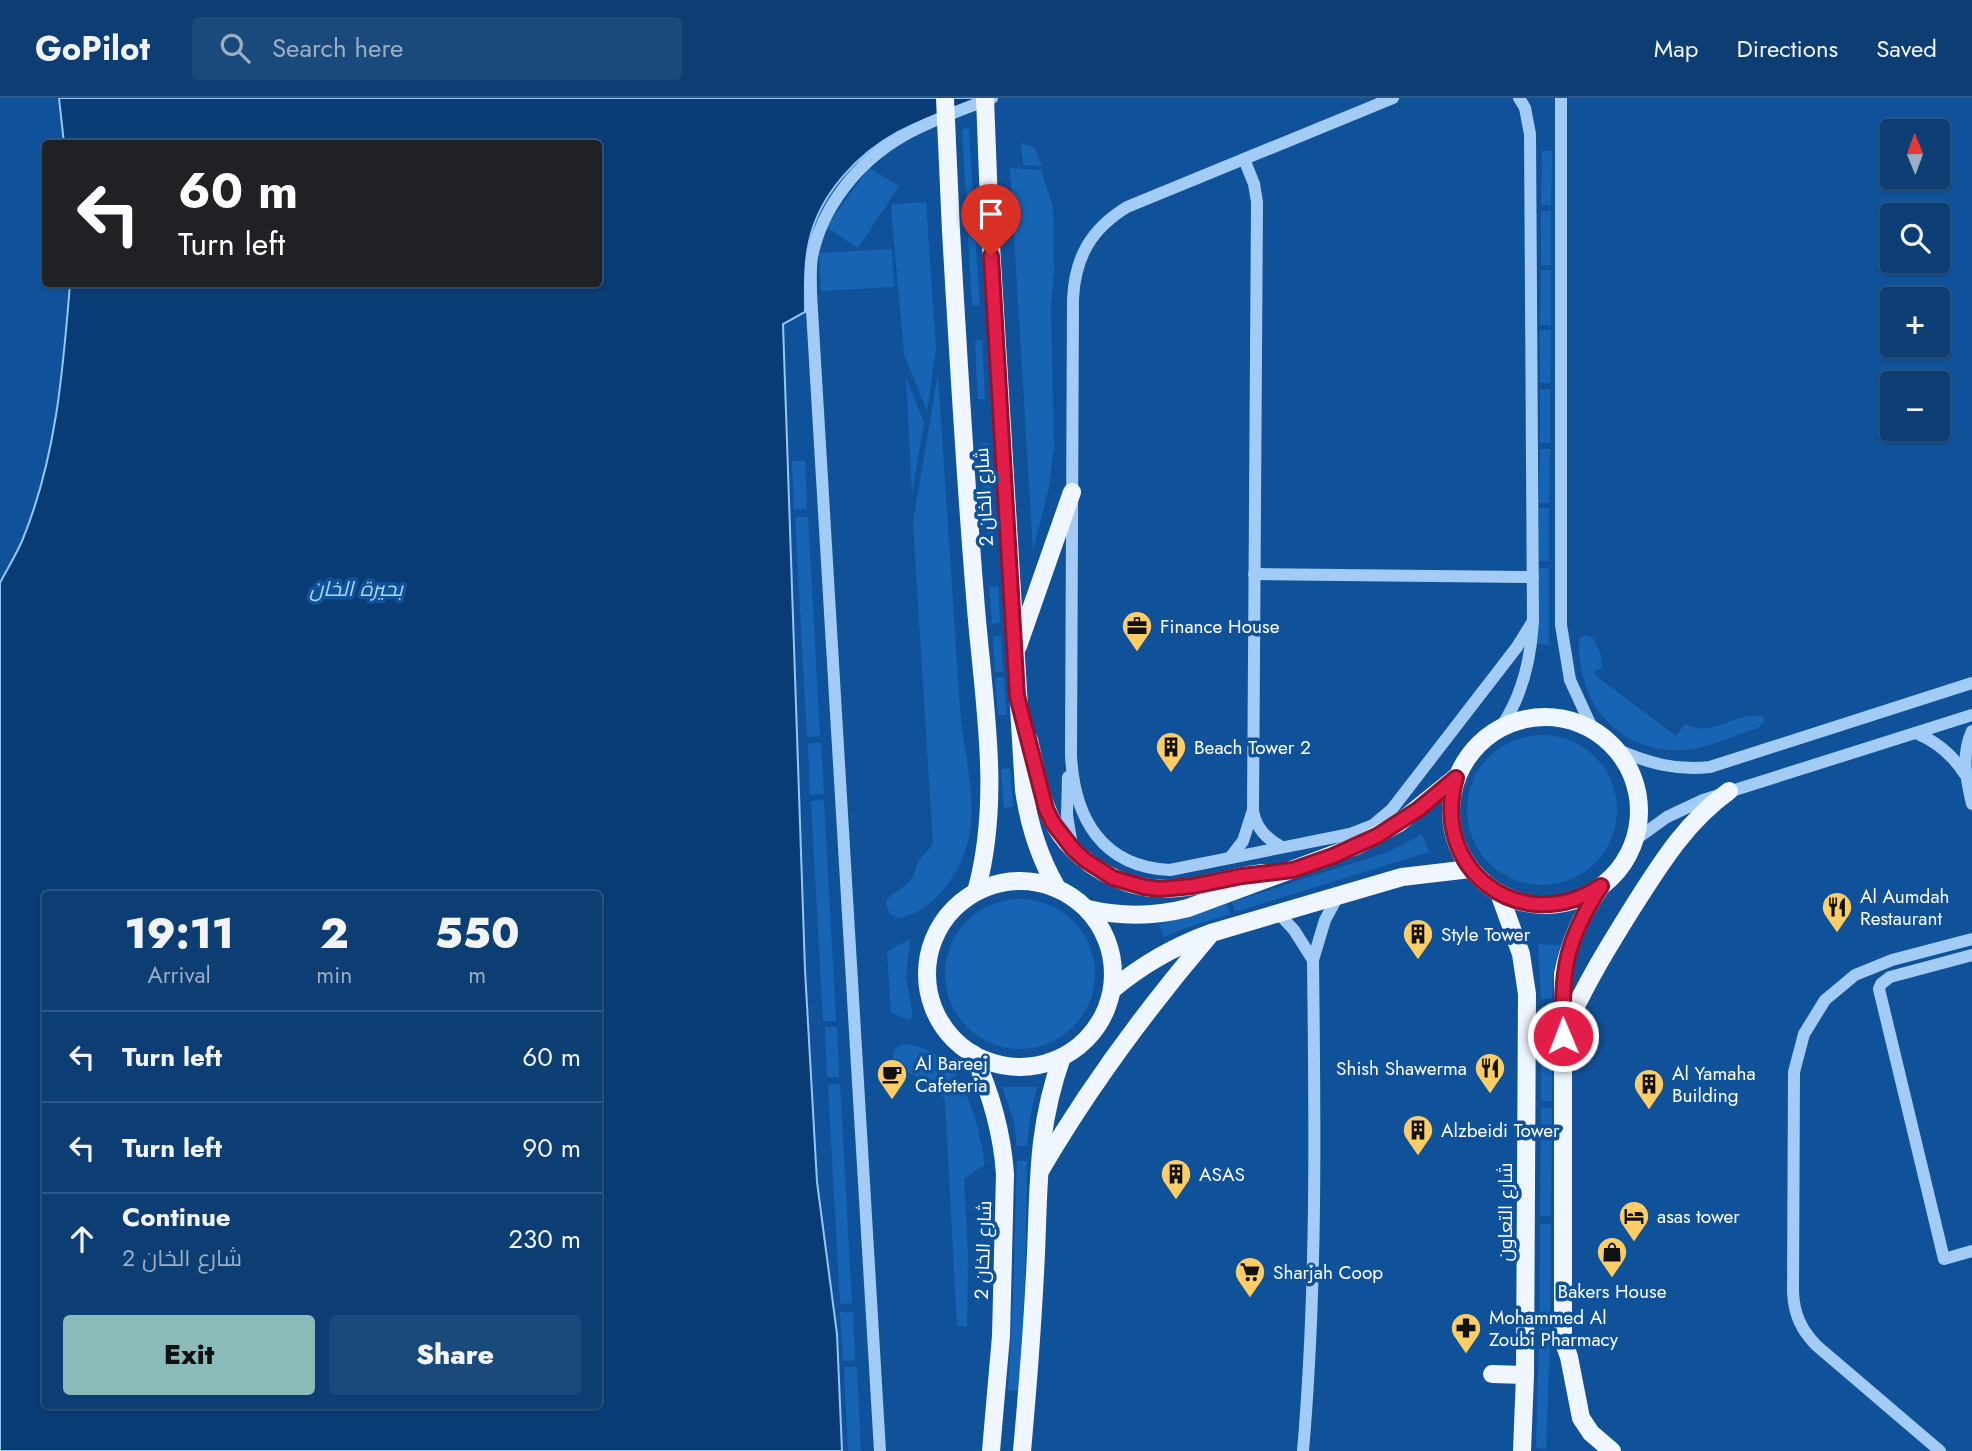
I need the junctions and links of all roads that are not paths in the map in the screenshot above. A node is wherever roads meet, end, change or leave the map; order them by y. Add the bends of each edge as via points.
1 (945, 98) edge
2 (985, 98) edge
3 (993, 98) edge
4 (1393, 98) edge
5 (1519, 98) edge
6 (1561, 98) edge
7 (1244, 159) junction
8 (1072, 492) junction
9 (1254, 574) junction
10 (1533, 577) junction
11 (1532, 621) junction
12 (1015, 656) junction
13 (1972, 683) edge
14 (1017, 696) junction
15 (1972, 715) edge
16 (1501, 727) junction
17 (1594, 730) junction
18 (1972, 731) edge
19 (1916, 733) junction
20 (1616, 749) junction
21 (1071, 755) junction
22 (1965, 774) junction
23 (1456, 778) junction
24 (1730, 791) junction
25 (1972, 804) edge
26 (1252, 810) junction
27 (1635, 840) junction
28 (1282, 847) junction
29 (1073, 849) junction
30 (1230, 858) junction
31 (1470, 869) junction
32 (1293, 870) junction
33 (1601, 886) junction
34 (1057, 888) junction
35 (976, 892) junction
36 (1499, 893) junction
37 (1338, 896) junction
38 (1088, 909) junction
39 (1278, 913) junction
40 (1211, 933) junction
41 (1972, 939) edge
42 (1972, 955) edge
43 (1313, 960) junction
44 (1113, 989) junction
45 (1563, 1036) junction
46 (974, 1054) junction
47 (1062, 1058) junction
48 (1038, 1174) junction
49 (1972, 1251) edge
50 (1492, 1374) dead end
51 (1525, 1375) junction
52 (993, 1424) junction
53 (880, 1451) edge
54 (990, 1451) edge
55 (1014, 1451) edge
56 (1022, 1451) edge
57 (1303, 1451) edge
58 (1522, 1451) edge
59 (1612, 1451) edge
60 (1940, 1451) edge

1 - 35 main road, شارع الخان 2, bridge via 990,782 987,844
2 - 12 main road, شارع الخان 2, bridge
3 - 53 street via 913,131 869,161 832,206 812,261
4 - 7 street
5 - 10 street via 1530,134
6 - 17 street via 1562,625 1570,680
7 - 8 street via 1127,207 1097,229 1086,245 1074,280
7 - 9 street via 1257,202
8 - 12 main road
8 - 21 street
9 - 10 street
9 - 26 street
10 - 11 street
11 - 16 street via 1524,680
11 - 28 street via 1513,653 1383,818 1362,830
12 - 14 main road, شارع الخان 2
13 - 20 street via 1710,767 1668,767
14 - 29 main road via 1046,809
14 - 34 main road, شارع الخان 2 via 1027,810 1038,851
15 - 19 street
16 - 17 main road via 1541,716 1568,719
16 - 23 main road via 1470,753
17 - 20 main road
18 - 22 street
19 - 22 street via 1949,753
19 - 24 street
20 - 27 main road via 1631,772 1639,799
21 - 29 street via 1067,795
21 - 30 street via 1086,821 1101,842 1121,858 1170,870
22 - 25 street
23 - 31 main road via 1450,804 1452,832
23 - 32 main road via 1377,836
24 - 27 street via 1685,808
24 - 45 main road via 1700,814 1671,849 1598,962
26 - 28 street via 1259,829
26 - 30 street via 1243,841
27 - 33 main road via 1622,866
28 - 30 street
29 - 32 main road via 1113,878 1160,889
31 - 36 main road
31 - 37 main road via 1402,877
32 - 38 main road via 1168,913 1128,916
33 - 36 main road via 1577,899 1551,905 1524,903
33 - 45 main road via 1567,952
34 - 35 main road via 1016,880
34 - 38 main road
35 - 46 main road via 943,921 931,946 927,973 931,1000 942,1026
36 - 51 main road, شارع التعاون via 1521,954 1527,994
37 - 39 main road
37 - 43 street
38 - 44 main road via 1108,940 1114,964
39 - 40 main road
39 - 43 street
40 - 44 main road via 1159,956
40 - 48 main road via 1118,1049
41 - 60 street via 1873,966 1839,986 1813,1016 1794,1072 1793,1292 1801,1327 1817,1346
42 - 49 street via 1890,977 1879,989 1944,1259
43 - 57 street via 1314,1252
44 - 47 main road via 1096,1029
45 - 59 main road via 1563,1340 1581,1419
46 - 47 main road via 1017,1067
46 - 52 main road, شارع الخان 2 via 999,1125 1005,1174 1004,1268
47 - 48 main road via 1043,1126
48 - 56 main road
50 - 51 main road
51 - 58 main road, شارع التعاون
52 - 54 main road, شارع الخان 2
52 - 55 main road via 1011,1433

